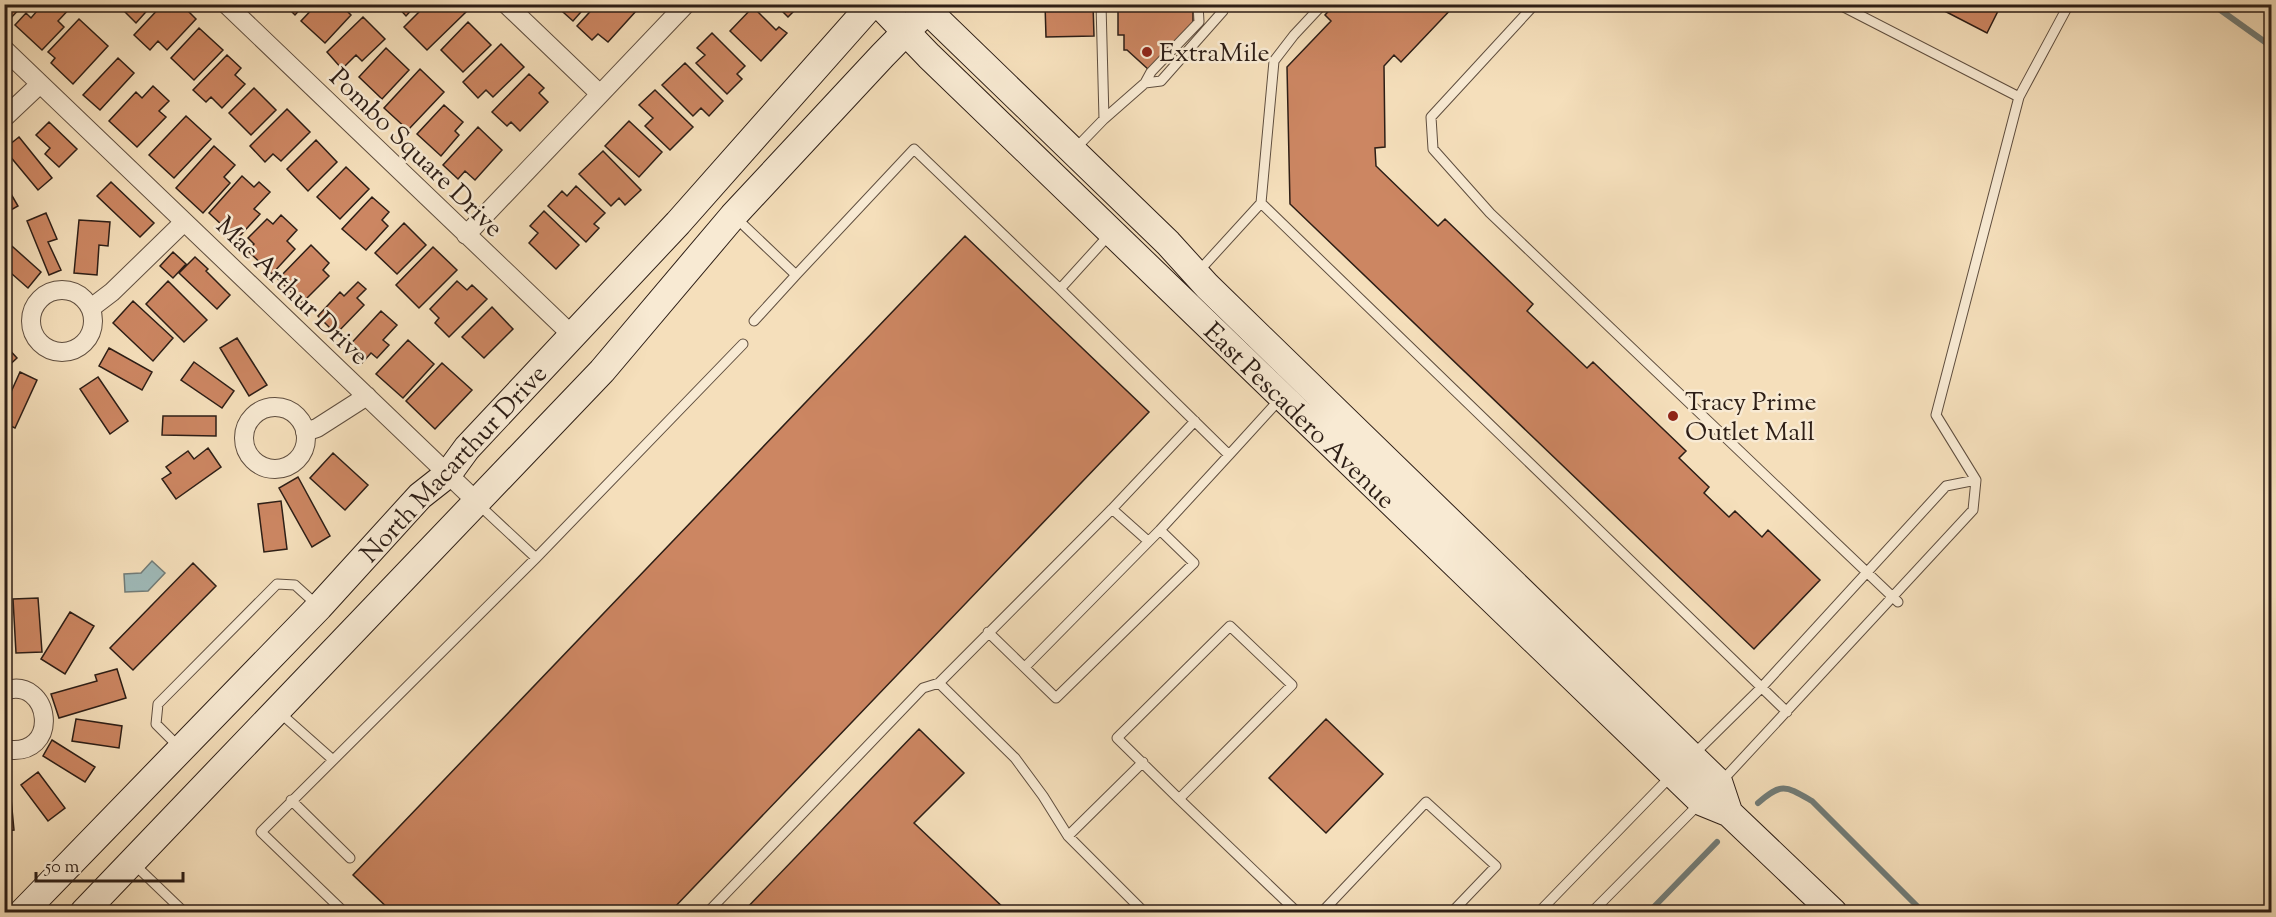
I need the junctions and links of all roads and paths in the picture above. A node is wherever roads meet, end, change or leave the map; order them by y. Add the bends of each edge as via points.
1 (226, 4) edge
2 (506, 4) edge
3 (686, 4) edge
4 (872, 4) edge
5 (879, 4) edge
6 (1101, 4) edge
7 (1198, 4) edge
8 (1323, 4) edge
9 (1535, 4) edge
10 (1838, 4) edge
11 (2069, 4) edge
12 (927, 6) edge
13 (1222, 7) edge
14 (906, 32) junction
15 (4, 49) edge
16 (1145, 83) junction
17 (40, 84) junction
18 (600, 94) junction
19 (2019, 97) junction
20 (4, 118) edge
21 (1104, 118) junction
22 (1073, 152) junction
23 (1261, 203) junction
24 (733, 216) junction
25 (184, 222) junction
26 (1112, 232) junction
27 (466, 235) junction
28 (1196, 274) junction
29 (796, 275) junction
30 (1060, 289) junction
31 (91, 308) dead end
32 (754, 321) dead end
33 (573, 336) junction
34 (743, 344) dead end
35 (1291, 387) junction
36 (367, 396) junction
37 (1195, 421) junction
38 (305, 432) dead end
39 (1229, 455) junction
40 (448, 474) junction
41 (1976, 480) junction
42 (477, 502) junction
43 (1112, 509) junction
44 (1160, 530) junction
45 (1148, 541) junction
46 (536, 558) junction
47 (1868, 571) junction
48 (1895, 599) junction
49 (319, 607) junction
50 (988, 632) junction
51 (1025, 667) junction
52 (939, 683) junction
53 (1761, 688) junction
54 (4, 691) edge
55 (277, 711) junction
56 (1787, 712) junction
57 (4, 748) edge
58 (181, 749) junction
59 (332, 759) junction
60 (1143, 762) junction
61 (1682, 766) junction
62 (1710, 793) junction
63 (1179, 799) junction
64 (291, 800) junction
65 (1068, 836) junction
66 (350, 858) dead end
67 (132, 862) junction
68 (23, 912) edge
69 (84, 912) edge
70 (184, 912) edge
71 (344, 912) edge
72 (708, 912) edge
73 (1144, 912) edge
74 (1297, 912) edge
75 (1322, 912) edge
76 (1452, 912) edge
77 (1539, 912) edge
78 (1592, 912) edge
79 (1833, 912) edge

1 - 27 street, Pombo Square Drive
2 - 18 street
3 - 18 street
4 - 33 main road, North Macarthur Drive
5 - 14 main road, East Pescadero Avenue
6 - 21 lane
7 - 16 lane via 1198,22
8 - 23 lane via 1274,61
9 - 47 lane via 1431,117 1432,149 1490,213
10 - 19 lane
11 - 19 lane
12 - 14 main road, North Macarthur Drive
12 - 22 main road, East Pescadero Avenue
13 - 16 lane via 1161,81
14 - 24 main road, North Macarthur Drive
14 - 26 main road, East Pescadero Avenue
15 - 17 street, Mac Arthur Drive
16 - 21 lane
17 - 20 street
17 - 25 street, Mac Arthur Drive
18 - 27 street
19 - 41 lane via 1936,415
21 - 22 lane
22 - 28 main road, East Pescadero Avenue
23 - 28 lane
23 - 53 lane
24 - 29 lane
24 - 42 main road, North Macarthur Drive via 602,372
25 - 31 street, Mac Arthur Drive
25 - 36 street, Mac Arthur Drive
26 - 30 lane
26 - 35 main road, East Pescadero Avenue
27 - 33 street, Pombo Square Drive
28 - 35 main road, East Pescadero Avenue
29 - 30 lane via 914,149
29 - 32 lane
30 - 37 lane
33 - 40 main road, North Macarthur Drive via 467,448
34 - 46 lane
35 - 39 lane
35 - 61 main road, East Pescadero Avenue
36 - 38 street, Mac Arthur Drive
36 - 40 street, Mac Arthur Drive
37 - 39 lane
37 - 43 lane
39 - 44 lane
40 - 42 street, Mac Arthur Drive
40 - 49 main road, North Macarthur Drive via 420,496
41 - 47 lane via 1946,486
41 - 48 lane via 1973,510
42 - 46 lane
42 - 55 main road, North Macarthur Drive
43 - 45 lane
43 - 50 lane
44 - 45 lane
44 - 51 lane via 1194,563 1056,698
45 - 51 lane
46 - 59 lane
47 - 48 lane
47 - 53 lane
48 - 56 lane
49 - 58 main road, North Macarthur Drive
49 - 58 lane via 295,585 277,584 158,704 156,724
50 - 51 lane
50 - 52 lane
52 - 65 lane via 1014,758
52 - 72 lane via 923,688
53 - 56 lane
53 - 61 lane
54 - 57 street via 12,688 30,692 42,705 45,722 34,744 17,751
55 - 59 lane
55 - 67 main road, North Macarthur Drive
56 - 62 lane
58 - 68 main road, North Macarthur Drive
59 - 64 lane
60 - 63 lane
60 - 63 lane via 1117,738 1230,626 1292,685
60 - 65 lane
61 - 62 main road, East Pescadero Avenue
61 - 77 lane
62 - 78 lane
62 - 79 main road, East Pescadero Avenue
63 - 74 lane
64 - 66 lane
64 - 71 lane via 261,832
65 - 73 lane
67 - 69 main road, North Macarthur Drive
67 - 70 lane
75 - 76 lane via 1426,802 1496,866

